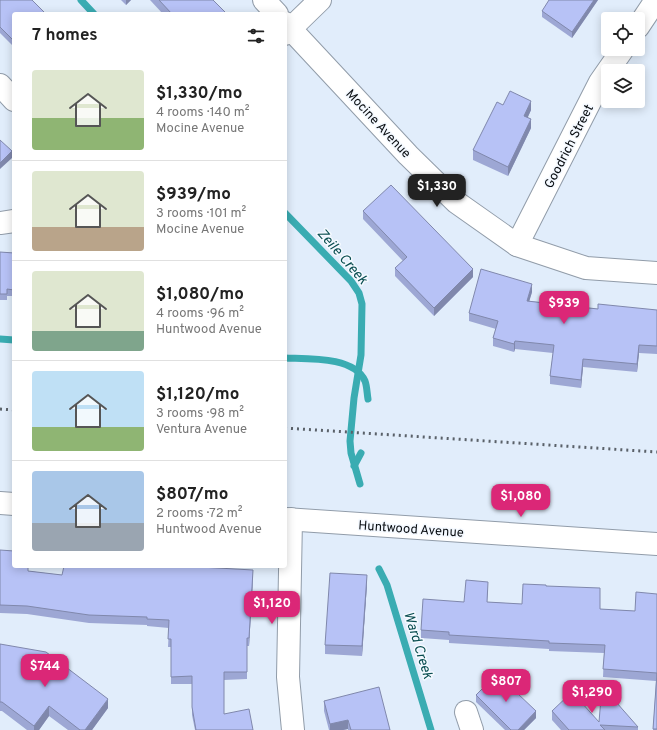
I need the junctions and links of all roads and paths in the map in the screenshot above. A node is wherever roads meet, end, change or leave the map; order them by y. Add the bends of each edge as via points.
1 (264, 0) edge
2 (320, 0) edge
3 (656, 0) edge
4 (274, 12) edge
5 (645, 16) edge
6 (287, 23) edge
7 (287, 28) edge
8 (618, 56) edge
9 (0, 85) edge
10 (12, 98) edge
11 (12, 222) edge
12 (0, 223) edge
13 (517, 245) junction
14 (657, 273) edge
15 (0, 504) edge
16 (12, 504) edge
17 (288, 519) edge
18 (657, 544) edge
19 (293, 730) edge

1 - 4 street, Mocine Avenue
2 - 6 street
3 - 5 street
7 - 13 street, Mocine Avenue via 456,202
8 - 13 street, Goodrich Street via 600,82
9 - 10 street
11 - 12 street
13 - 14 street, Mocine Avenue via 586,268
15 - 16 street
17 - 18 street, Huntwood Avenue
17 - 19 street via 288,677

